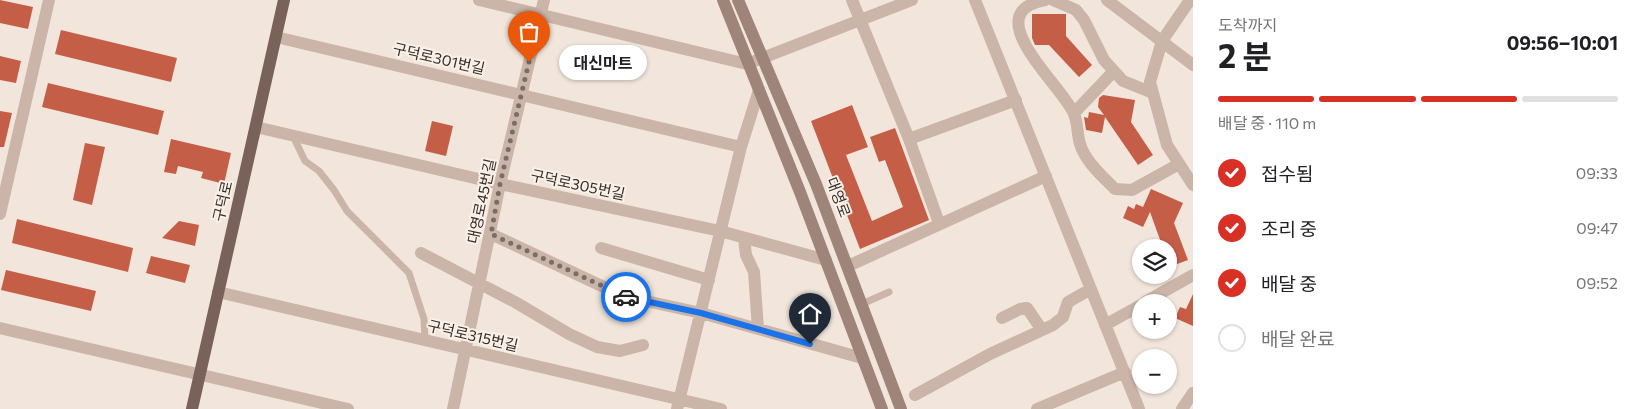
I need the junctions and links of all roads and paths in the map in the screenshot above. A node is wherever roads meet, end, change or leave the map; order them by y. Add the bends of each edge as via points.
1 (50, 0) edge
2 (284, 0) edge
3 (479, 0) edge
4 (544, 0) edge
5 (723, 0) edge
6 (738, 0) edge
7 (852, 0) edge
8 (912, 0) edge
9 (975, 0) edge
10 (1045, 0) edge
11 (1054, 0) edge
12 (1107, 0) edge
13 (1190, 0) edge
14 (540, 15) junction
15 (860, 20) junction
16 (276, 37) junction
17 (1162, 41) junction
18 (763, 58) junction
19 (747, 64) junction
20 (1193, 65) edge
21 (1114, 72) junction
22 (758, 90) junction
23 (1153, 93) junction
24 (522, 94) junction
25 (1016, 100) junction
26 (1074, 113) junction
27 (256, 127) junction
28 (292, 135) junction
29 (909, 139) junction
30 (741, 147) junction
31 (1179, 164) junction
32 (1046, 176) junction
33 (500, 184) junction
34 (1193, 185) edge
35 (0, 214) edge
36 (939, 224) junction
37 (720, 231) junction
38 (491, 234) junction
39 (744, 238) junction
40 (601, 248) dead end
41 (421, 253) dead end
42 (826, 260) junction
43 (848, 266) junction
44 (1193, 275) edge
45 (709, 280) junction
46 (480, 285) junction
47 (1091, 289) junction
48 (218, 292) junction
49 (889, 292) dead end
50 (1159, 294) edge
51 (862, 304) junction
52 (1132, 309) edge
53 (701, 313) junction
54 (1002, 318) dead end
55 (1105, 325) junction
56 (0, 328) edge
57 (758, 329) junction
58 (1042, 330) junction
59 (425, 341) junction
60 (643, 345) dead end
61 (466, 349) junction
62 (862, 358) junction
63 (1125, 372) junction
64 (199, 376) junction
65 (1193, 393) edge
66 (915, 395) dead end
67 (678, 404) edge
68 (192, 409) edge
69 (348, 409) edge
70 (452, 409) edge
71 (721, 409) edge
72 (882, 409) edge
73 (901, 409) edge
74 (1038, 409) edge
75 (1139, 409) edge
76 (1182, 409) edge

1 - 35 street
2 - 16 main road, 구덕로
3 - 14 street
4 - 14 street, 대영로45번길
5 - 19 main road
6 - 18 main road, 대영로
7 - 15 street
8 - 15 street
9 - 25 street
10 - 26 street via 1025,9 1018,19 1019,31 1029,53
11 - 21 street via 1076,10
12 - 17 street
13 - 17 street
14 - 19 street
14 - 24 street, 대영로45번길
15 - 18 street
15 - 29 street
16 - 24 street, 구덕로301번길
16 - 27 main road, 구덕로
17 - 20 street
17 - 23 street via 1150,82
18 - 19 street
18 - 43 main road, 대영로
19 - 22 main road
21 - 23 street via 1123,81
21 - 26 street
22 - 30 street
22 - 42 main road
23 - 31 street via 1167,145
24 - 30 street, 구덕로301번길
24 - 33 street, 대영로45번길
25 - 29 street
25 - 32 street
26 - 31 street via 1080,146 1097,171 1115,189 1132,190
27 - 28 street, 구덕로305번길
27 - 48 main road, 구덕로
28 - 33 street, 구덕로305번길
28 - 59 lane via 305,160 319,172 347,212 409,273 424,319
29 - 36 street
30 - 37 street
31 - 34 street
32 - 36 street
32 - 47 street
33 - 37 street, 구덕로305번길
33 - 38 street, 대영로45번길
36 - 43 street
37 - 39 street, 구덕로305번길
37 - 45 street
38 - 46 street, 대영로45번길
38 - 53 street via 623,296
39 - 42 street, 구덕로305번길
39 - 57 street via 746,255 754,272
40 - 45 street
41 - 46 street
42 - 62 main road
43 - 51 main road, 대영로
44 - 50 street
45 - 53 street
46 - 60 street via 597,347 620,350
46 - 61 street, 대영로45번길
47 - 55 street
47 - 58 street via 1068,302 1063,317
48 - 59 street, 구덕로315번길
48 - 64 main road, 구덕로
49 - 51 lane
51 - 73 main road, 대영로
52 - 55 street
53 - 57 street
53 - 67 street
54 - 58 street via 1027,308
55 - 63 street
56 - 64 street
57 - 62 street
58 - 66 street
59 - 61 street, 구덕로315번길
61 - 67 street, 구덕로315번길
61 - 70 street, 대영로45번길
62 - 72 main road
63 - 74 street
63 - 75 street
64 - 68 main road, 구덕로
64 - 69 street
65 - 76 street
67 - 71 street, 구덕로315번길

